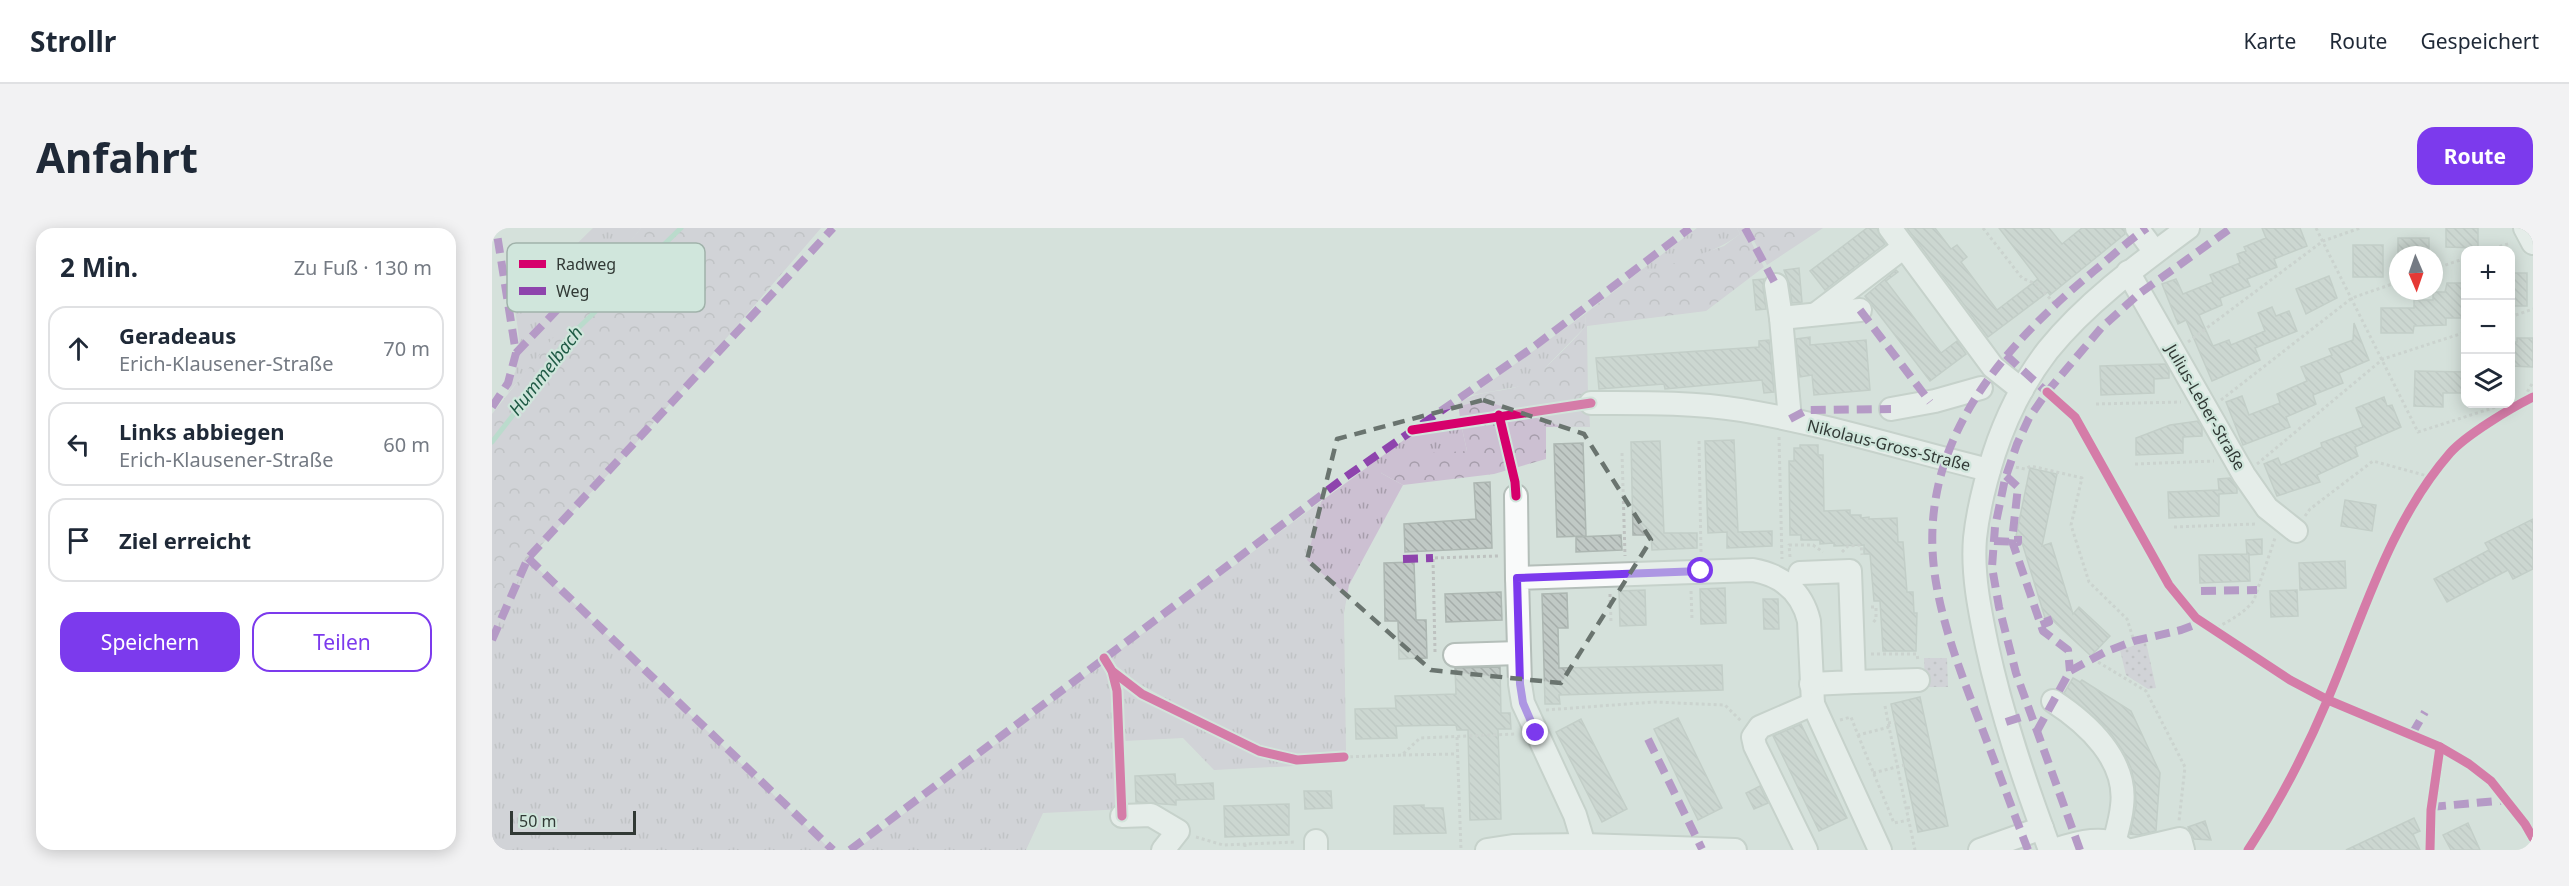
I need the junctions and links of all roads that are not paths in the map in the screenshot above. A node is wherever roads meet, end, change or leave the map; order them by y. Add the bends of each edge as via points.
1 (1890, 228) edge
2 (2137, 228) edge
3 (2188, 228) edge
4 (1904, 247) junction
5 (2156, 252) junction
6 (2128, 272) junction
7 (1776, 285) dead end
8 (1860, 310) dead end
9 (1816, 314) junction
10 (1781, 318) junction
11 (1981, 388) dead end
12 (2022, 390) junction
13 (1591, 403) dead end
14 (1891, 409) dead end
15 (1784, 418) junction
16 (1999, 468) junction
17 (1516, 496) dead end
18 (2296, 531) road end
19 (1517, 567) junction
20 (1790, 570) junction
21 (1519, 653) junction
22 (1455, 655) road end
23 (1918, 680) dead end
24 (1854, 682) junction
25 (1812, 694) junction
26 (2053, 701) dead end
27 (1122, 816) dead end
28 (2042, 828) junction
29 (2182, 844) edge
30 (1584, 845) junction
31 (1616, 847) edge
32 (2124, 848) edge
33 (1163, 850) edge
34 (1488, 850) edge
35 (1725, 850) edge
36 (1735, 850) edge
37 (1806, 850) edge
38 (1880, 850) edge
39 (1980, 850) edge
40 (2052, 850) edge

1 - 4 street
2 - 5 street
3 - 5 street
4 - 9 street
4 - 12 street via 1993,367
5 - 6 street
6 - 12 street via 2074,322 2048,351
6 - 18 street, Julius-Leber-Straße via 2244,475 2267,508
7 - 10 street
8 - 9 street
9 - 10 street
10 - 15 street
11 - 14 street
12 - 16 street via 2001,434
13 - 15 street, Nikolaus-Gross-Straße via 1699,405
15 - 16 street, Nikolaus-Gross-Straße
16 - 28 street via 1975,540 1981,616 2008,732
17 - 19 street
19 - 20 street via 1618,574
19 - 21 street
20 - 24 street via 1850,571
20 - 25 street via 1809,621
21 - 22 street
21 - 30 street via 1520,684 1527,712 1575,815
23 - 24 street
24 - 25 street
25 - 37 street via 1754,734 1755,746
25 - 38 street via 1821,725
26 - 32 street via 2078,717 2108,753 2119,778
27 - 33 street via 1151,815 1178,831
28 - 39 street
28 - 40 street
29 - 32 street
30 - 31 street
30 - 34 street
31 - 35 street
32 - 40 street via 2098,840
35 - 36 street

